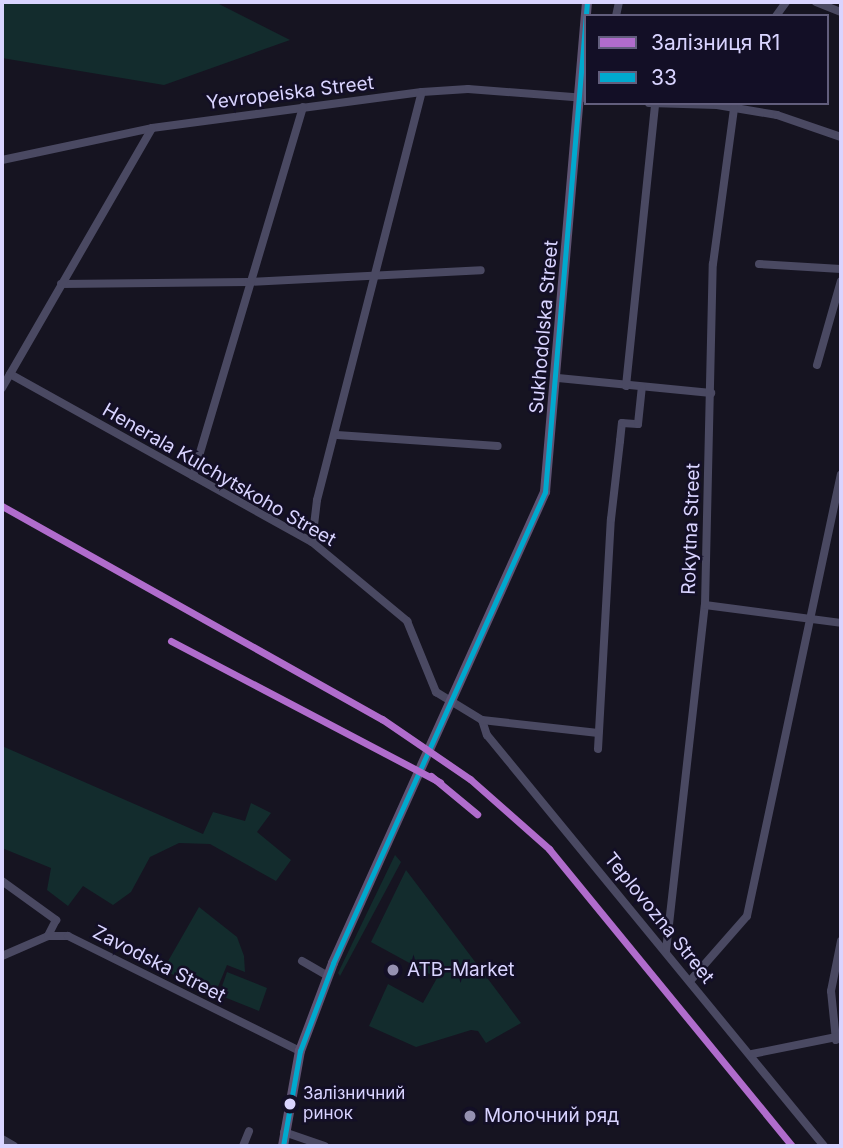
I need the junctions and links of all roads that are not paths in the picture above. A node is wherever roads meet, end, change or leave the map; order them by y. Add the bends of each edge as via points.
1 (816, 2) edge
2 (841, 12) edge
3 (584, 23) edge
4 (422, 92) junction
5 (583, 97) edge
6 (656, 105) edge
7 (722, 105) edge
8 (303, 107) junction
9 (734, 108) junction
10 (152, 128) junction
11 (841, 137) edge
12 (2, 160) edge
13 (759, 264) dead end
14 (841, 269) edge
15 (481, 270) dead end
16 (375, 275) junction
17 (841, 281) edge
18 (248, 282) junction
19 (61, 284) junction
20 (817, 365) dead end
21 (10, 374) junction
22 (558, 378) junction
23 (625, 386) junction
24 (642, 387) junction
25 (2, 388) edge
26 (711, 393) junction
27 (337, 435) junction
28 (498, 446) dead end
29 (841, 475) edge
30 (193, 476) junction
31 (840, 489) edge
32 (312, 542) junction
33 (705, 605) junction
34 (814, 617) junction
35 (841, 624) edge
36 (482, 720) junction
37 (598, 733) junction
38 (598, 749) dead end
39 (2, 881) edge
40 (48, 936) junction
41 (841, 940) edge
42 (666, 951) junction
43 (2, 956) edge
44 (302, 961) dead end
45 (328, 976) junction
46 (690, 981) junction
47 (839, 1038) edge
48 (300, 1051) junction
49 (752, 1054) junction
50 (249, 1131) dead end
51 (284, 1132) junction
52 (2, 1139) edge
53 (14, 1146) edge
54 (243, 1146) edge
55 (283, 1146) edge
56 (325, 1146) edge
57 (824, 1146) edge

1 - 2 street
3 - 5 main road, Sukhodolska Street via 580,51
4 - 5 street, Yevropeiska Street via 468,89
4 - 8 street, Yevropeiska Street
4 - 16 street
5 - 22 main road, Sukhodolska Street
6 - 23 street
7 - 9 street
8 - 10 street, Yevropeiska Street
8 - 18 street
9 - 11 street via 777,115
9 - 26 street, Rokytna Street via 713,264
10 - 12 street, Yevropeiska Street
10 - 19 street
13 - 14 street
15 - 16 street
16 - 18 street
16 - 27 street
17 - 20 street
18 - 19 street
18 - 30 street
19 - 21 street
21 - 25 street
21 - 30 street, Henerala Kulchytskoho Street
22 - 23 street
22 - 45 main road, Sukhodolska Street via 538,517
23 - 24 street
24 - 26 street
24 - 37 street via 638,424 622,423
26 - 33 street, Rokytna Street
27 - 28 street
27 - 32 street via 317,500
29 - 31 street
30 - 32 street, Henerala Kulchytskoho Street
31 - 34 street
32 - 36 street, Henerala Kulchytskoho Street via 407,621 436,692
33 - 34 street
33 - 42 street, Rokytna Street
34 - 35 street
34 - 46 street via 747,916
36 - 37 street
36 - 42 street, Teplovozna Street via 487,735
37 - 38 street
39 - 40 street via 56,920
40 - 43 street
40 - 48 street, Zavodska Street via 68,936
41 - 47 street via 831,991
42 - 46 street, Teplovozna Street
44 - 45 street
45 - 48 main road, Sukhodolska Street
46 - 49 street, Teplovozna Street
47 - 49 street
48 - 51 main road, Sukhodolska Street
49 - 57 street, Teplovozna Street
50 - 54 street
51 - 55 main road, Sukhodolska Street
51 - 56 street
52 - 53 street

